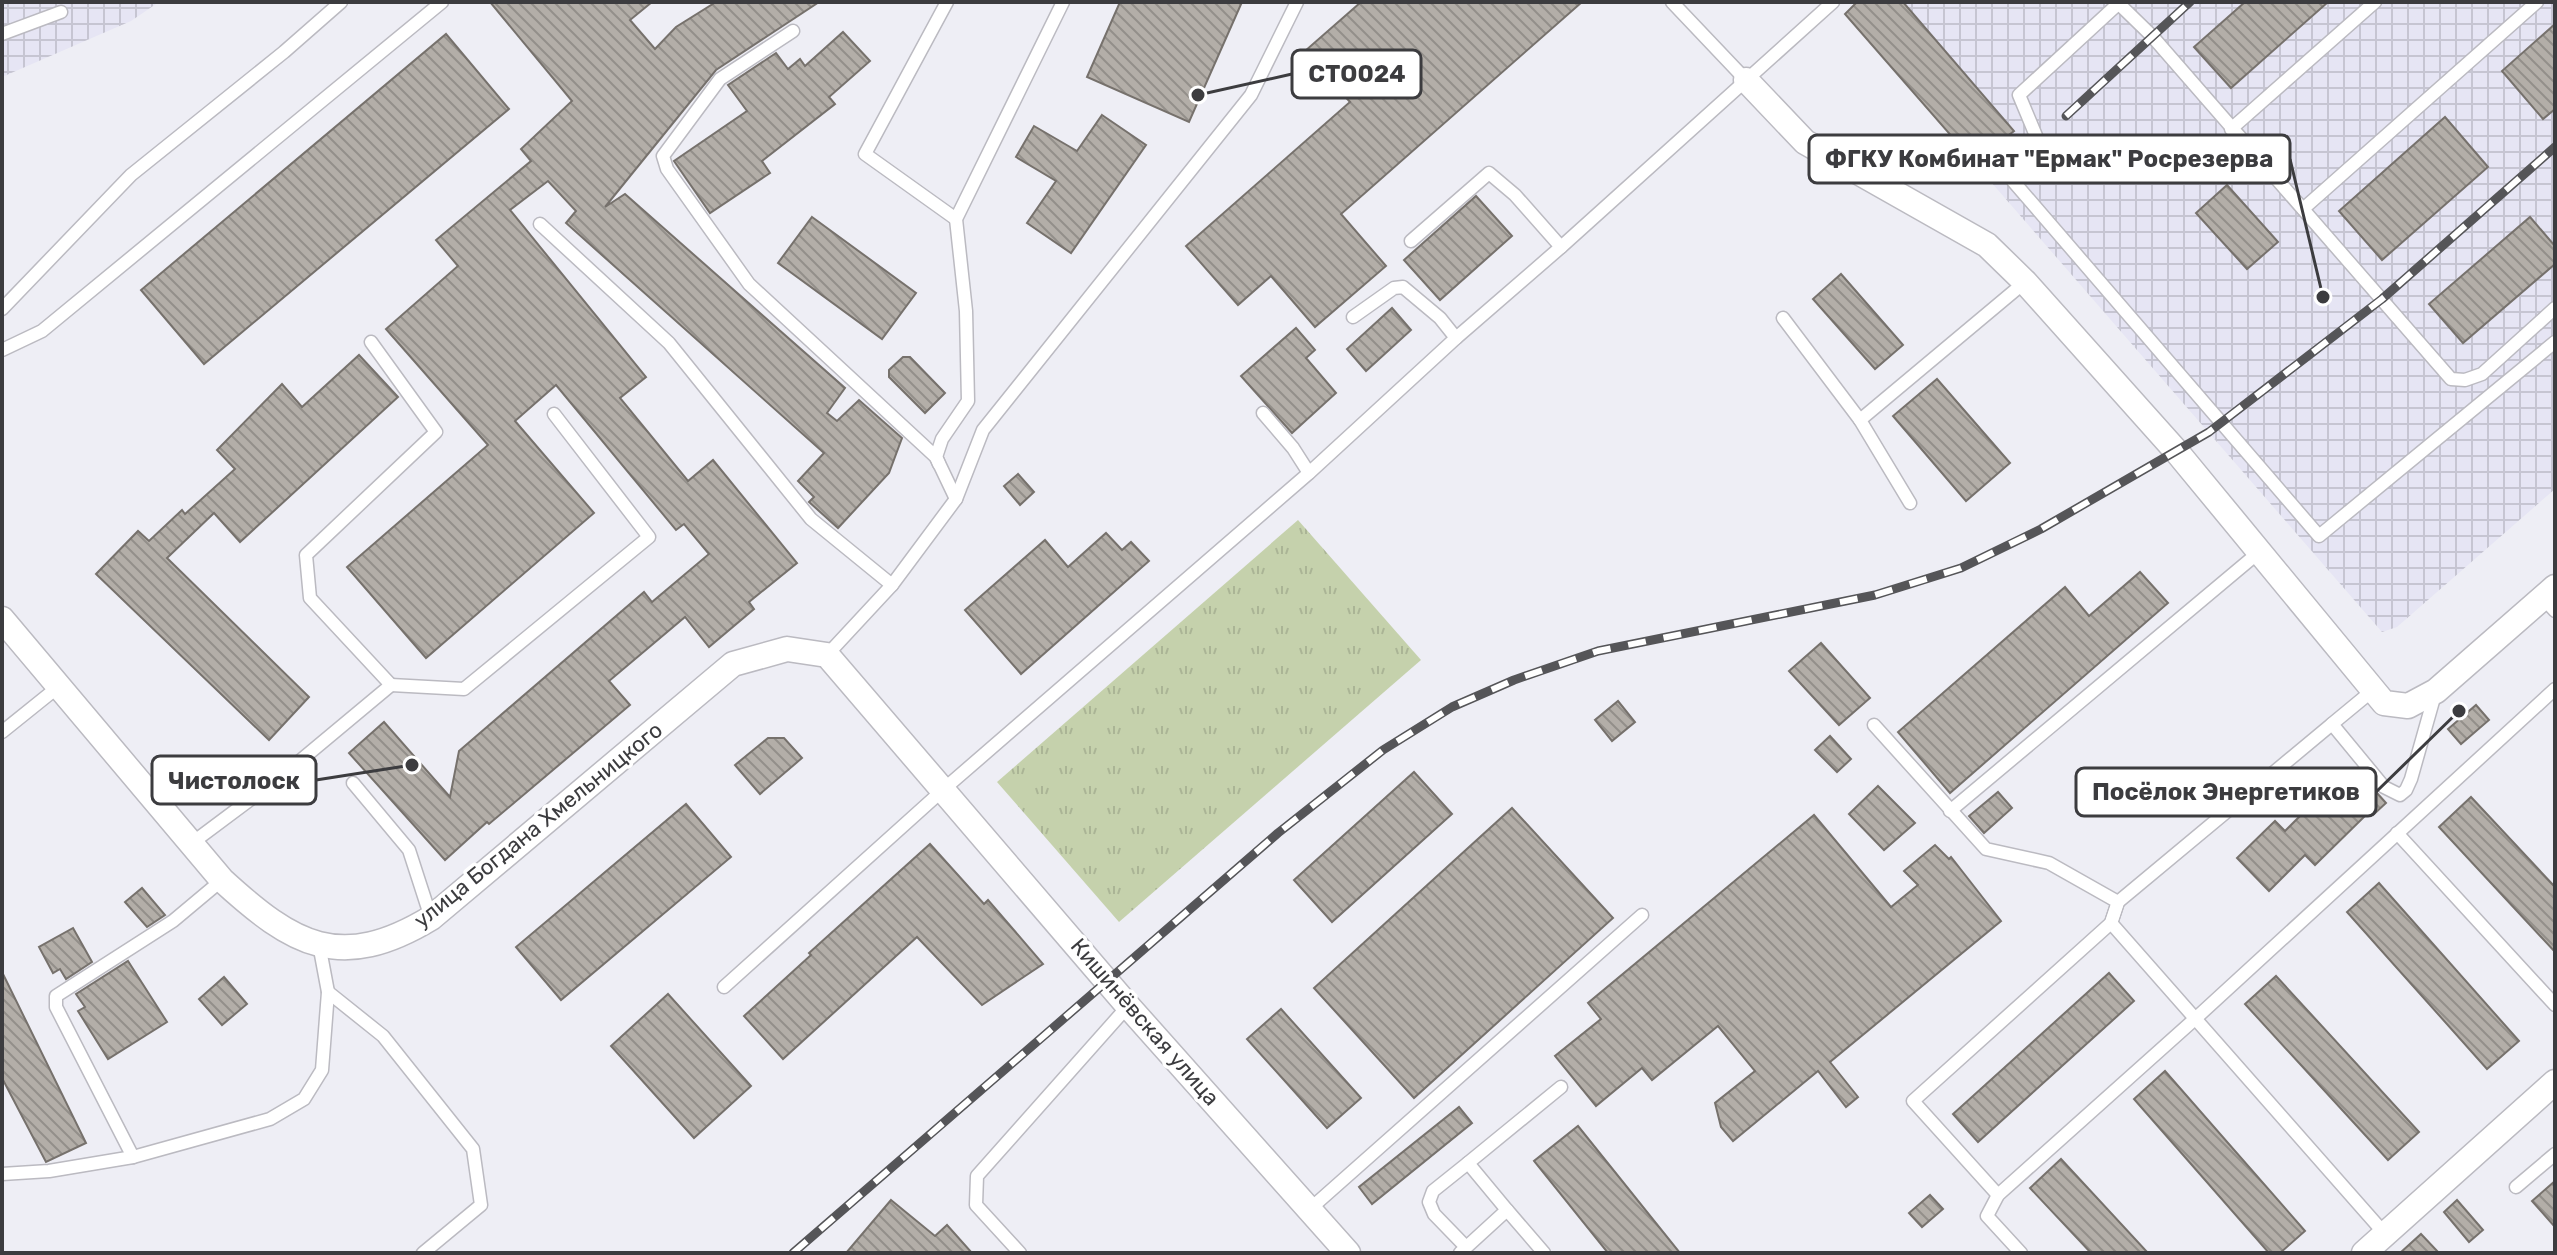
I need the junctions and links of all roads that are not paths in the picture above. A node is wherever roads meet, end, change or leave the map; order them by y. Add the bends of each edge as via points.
1 (341, 2) edge
2 (442, 2) edge
3 (947, 2) edge
4 (1063, 2) edge
5 (1297, 2) edge
6 (1672, 2) edge
7 (1833, 2) edge
8 (2375, 2) edge
9 (2537, 2) edge
10 (2118, 3) edge
11 (61, 12) dead end
12 (793, 31) dead end
13 (2, 34) edge
14 (1746, 80) junction
15 (2231, 129) junction
16 (2052, 174) dead end
17 (2013, 181) dead end
18 (2303, 209) junction
19 (956, 219) junction
20 (540, 224) dead end
21 (1411, 241) dead end
22 (1561, 247) junction
23 (2025, 282) junction
24 (2555, 308) edge
25 (2, 309) edge
26 (1353, 317) dead end
27 (1783, 318) dead end
28 (1456, 338) junction
29 (371, 342) dead end
30 (2555, 342) edge
31 (2, 350) edge
32 (1263, 413) dead end
33 (554, 414) dead end
34 (1860, 420) junction
35 (936, 457) junction
36 (1309, 473) junction
37 (956, 499) junction
38 (1910, 503) dead end
39 (2258, 553) junction
40 (892, 585) junction
41 (2551, 599) edge
42 (2, 619) edge
43 (827, 655) junction
44 (391, 685) junction
45 (58, 687) junction
46 (2555, 689) edge
47 (2372, 691) junction
48 (2436, 691) junction
49 (2332, 724) junction
50 (1874, 725) dead end
51 (2, 732) edge
52 (353, 783) dead end
53 (944, 789) junction
54 (1950, 811) junction
55 (2397, 833) junction
56 (192, 843) junction
57 (222, 880) junction
58 (2118, 902) junction
59 (1642, 915) dead end
60 (431, 918) junction
61 (2111, 923) junction
62 (319, 944) junction
63 (724, 987) dead end
64 (328, 992) junction
65 (2555, 1005) edge
66 (1128, 1006) junction
67 (2196, 1018) junction
68 (2555, 1082) edge
69 (1561, 1087) dead end
70 (2555, 1154) edge
71 (133, 1157) junction
72 (1468, 1163) junction
73 (2, 1174) edge
74 (2516, 1187) dead end
75 (1998, 1195) junction
76 (1310, 1209) junction
77 (1507, 1210) junction
78 (2385, 1234) junction
79 (1463, 1250) edge
80 (423, 1253) edge
81 (1020, 1253) edge
82 (1348, 1253) edge
83 (1544, 1253) edge
84 (2021, 1253) edge
85 (2364, 1253) edge

1 - 25 lane via 131,175
2 - 31 lane via 42,331
3 - 19 lane via 865,154
4 - 19 lane
5 - 37 lane via 1251,95 983,430
6 - 14 lane
7 - 14 lane
8 - 15 lane
9 - 18 lane
10 - 15 lane
10 - 16 lane via 2019,95
11 - 13 lane
12 - 35 lane via 720,79 663,156 667,169 749,284
14 - 22 lane
14 - 23 street via 1805,142 1987,245
15 - 18 lane
17 - 30 lane via 2319,536
18 - 24 lane via 2451,379 2482,374
19 - 35 lane via 968,401
20 - 40 lane via 669,343 811,519
21 - 22 lane via 1489,173
22 - 28 lane
23 - 34 lane
23 - 39 street via 2177,452
26 - 28 lane via 1403,287
27 - 34 lane
28 - 36 lane
29 - 44 lane via 436,432 306,555 310,598
32 - 36 lane
33 - 44 lane via 649,537 464,689
34 - 38 lane
35 - 37 lane
36 - 53 lane
37 - 40 lane
39 - 47 street
39 - 54 lane
40 - 43 lane
41 - 48 street
42 - 45 street, улица Богдана Хмельницкого
43 - 53 street
43 - 60 street, улица Богдана Хмельницкого via 787,649 733,664
44 - 56 lane
45 - 51 lane
45 - 56 street, улица Богдана Хмельницкого
46 - 55 lane
47 - 48 street via 2384,703 2408,706
47 - 49 lane
48 - 49 lane via 2411,779 2400,795 2384,787
49 - 58 lane
50 - 54 lane
52 - 60 lane via 409,850
53 - 63 lane
53 - 66 street, Кишинёвская улица
54 - 58 lane via 1986,849 2049,863
55 - 65 lane
55 - 67 lane
56 - 57 street, улица Богдана Хмельницкого
57 - 62 street, улица Богдана Хмельницкого via 283,931
57 - 71 lane via 173,921 56,996 56,1007
58 - 61 lane
59 - 76 lane
60 - 62 street, улица Богдана Хмельницкого via 366,947
61 - 67 lane
61 - 75 lane via 1913,1101
62 - 64 lane
64 - 71 lane via 322,1070 304,1099 270,1119
64 - 80 lane via 383,1036 473,1149 481,1205
66 - 76 street, Кишинёвская улица
66 - 81 lane via 977,1176 976,1205
67 - 75 lane
67 - 78 lane
68 - 78 street
69 - 72 lane
70 - 74 lane
71 - 73 lane
72 - 77 lane
72 - 79 lane via 1433,1191 1429,1202
75 - 84 lane via 1987,1216
76 - 82 street, Кишинёвская улица
77 - 79 lane
77 - 83 lane
78 - 85 street

